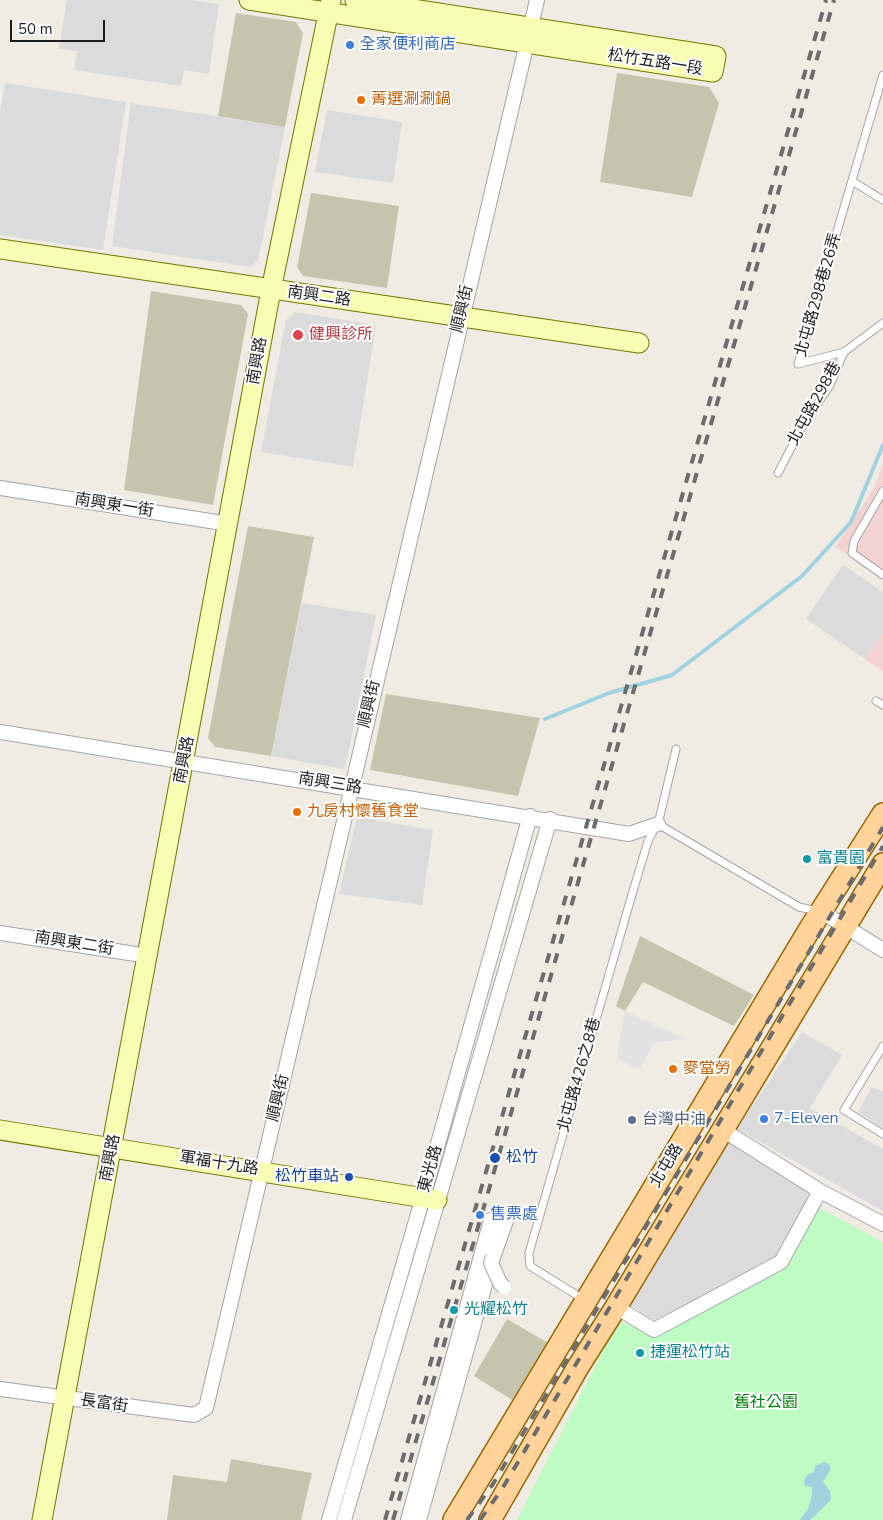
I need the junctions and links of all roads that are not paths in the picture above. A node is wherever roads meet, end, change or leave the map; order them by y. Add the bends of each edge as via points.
1 (250, 0) edge
2 (355, 0) edge
3 (537, 0) edge
4 (330, 6) edge
5 (529, 34) junction
6 (883, 75) edge
7 (852, 181) junction
8 (883, 200) edge
9 (0, 250) edge
10 (271, 290) junction
11 (461, 318) junction
12 (883, 323) edge
13 (639, 343) dead end
14 (844, 352) junction
15 (778, 473) dead end
16 (0, 488) edge
17 (883, 491) edge
18 (229, 524) junction
19 (883, 575) edge
20 (876, 702) dead end
21 (883, 706) edge
22 (0, 732) edge
23 (676, 749) dead end
24 (184, 761) junction
25 (350, 788) junction
26 (883, 814) edge
27 (530, 816) junction
28 (550, 819) junction
29 (658, 824) junction
30 (883, 864) edge
31 (822, 912) junction
32 (845, 926) junction
33 (0, 932) edge
34 (883, 950) edge
35 (148, 956) junction
36 (883, 1046) edge
37 (0, 1130) edge
38 (723, 1130) junction
39 (883, 1134) edge
40 (112, 1147) junction
41 (263, 1171) junction
42 (820, 1191) junction
43 (430, 1198) junction
44 (883, 1224) edge
45 (492, 1260) junction
46 (504, 1287) dead end
47 (585, 1300) junction
48 (616, 1307) junction
49 (0, 1389) edge
50 (65, 1398) junction
51 (206, 1408) joint
52 (42, 1520) edge
53 (329, 1520) edge
54 (344, 1520) edge
55 (408, 1520) edge
56 (419, 1520) edge
57 (454, 1520) edge
58 (490, 1520) edge

1 - 4 street, 松竹五路一段
2 - 5 street, 松竹五路一段
3 - 5 street, 順興街
4 - 5 street, 松竹五路一段
4 - 10 street, 南興路
5 - 5 street, 松竹五路一段 via 713,72 716,56
5 - 11 street, 順興街
6 - 7 lane, 北屯路298巷26弄
7 - 8 lane
7 - 14 lane, 北屯路298巷26弄 via 798,364
9 - 10 street, 南興二路
10 - 11 street, 南興二路
10 - 18 street, 南興路
11 - 13 street, 南興二路
11 - 25 street, 順興街
12 - 14 lane, 北屯路298巷
14 - 15 lane, 北屯路298巷 via 830,385 802,427
16 - 18 street, 南興東一街
17 - 19 lane via 854,541 852,553
18 - 24 street, 南興路
20 - 21 lane
22 - 24 street, 南興三路
23 - 29 lane, 北屯路426之8巷
24 - 25 street, 南興三路
24 - 35 street, 南興路
25 - 27 street, 南興三路
25 - 41 street, 順興街
26 - 31 main road, 北屯路
27 - 28 street, 南興三路
27 - 43 street, 東光路
28 - 29 street, 南興三路 via 629,834
28 - 43 street, 東光路
29 - 31 lane via 799,907
29 - 47 lane, 北屯路426之8巷 via 648,841 529,1253 528,1262 534,1269
30 - 32 main road, 北屯路
31 - 32 street
31 - 47 main road, 北屯路
32 - 34 street
32 - 38 main road, 北屯路
33 - 35 street, 南興東二街
35 - 40 street, 南興路
36 - 39 lane via 844,1110
37 - 40 street, 軍福十九路
38 - 42 street
38 - 48 main road, 北屯路
40 - 41 street, 軍福十九路
40 - 50 street, 南興路
41 - 43 street, 軍福十九路
41 - 51 street, 順興街
42 - 44 street
42 - 48 street via 781,1262 654,1330
43 - 53 street, 東光路
43 - 54 street, 東光路
45 - 46 street, bridge
45 - 55 street via 506,1220 490,1220
45 - 56 street
47 - 57 main road, 北屯路
48 - 58 main road, 北屯路
49 - 50 street, 長富街
50 - 51 street, 長富街 via 194,1416
50 - 52 street, 南興路

